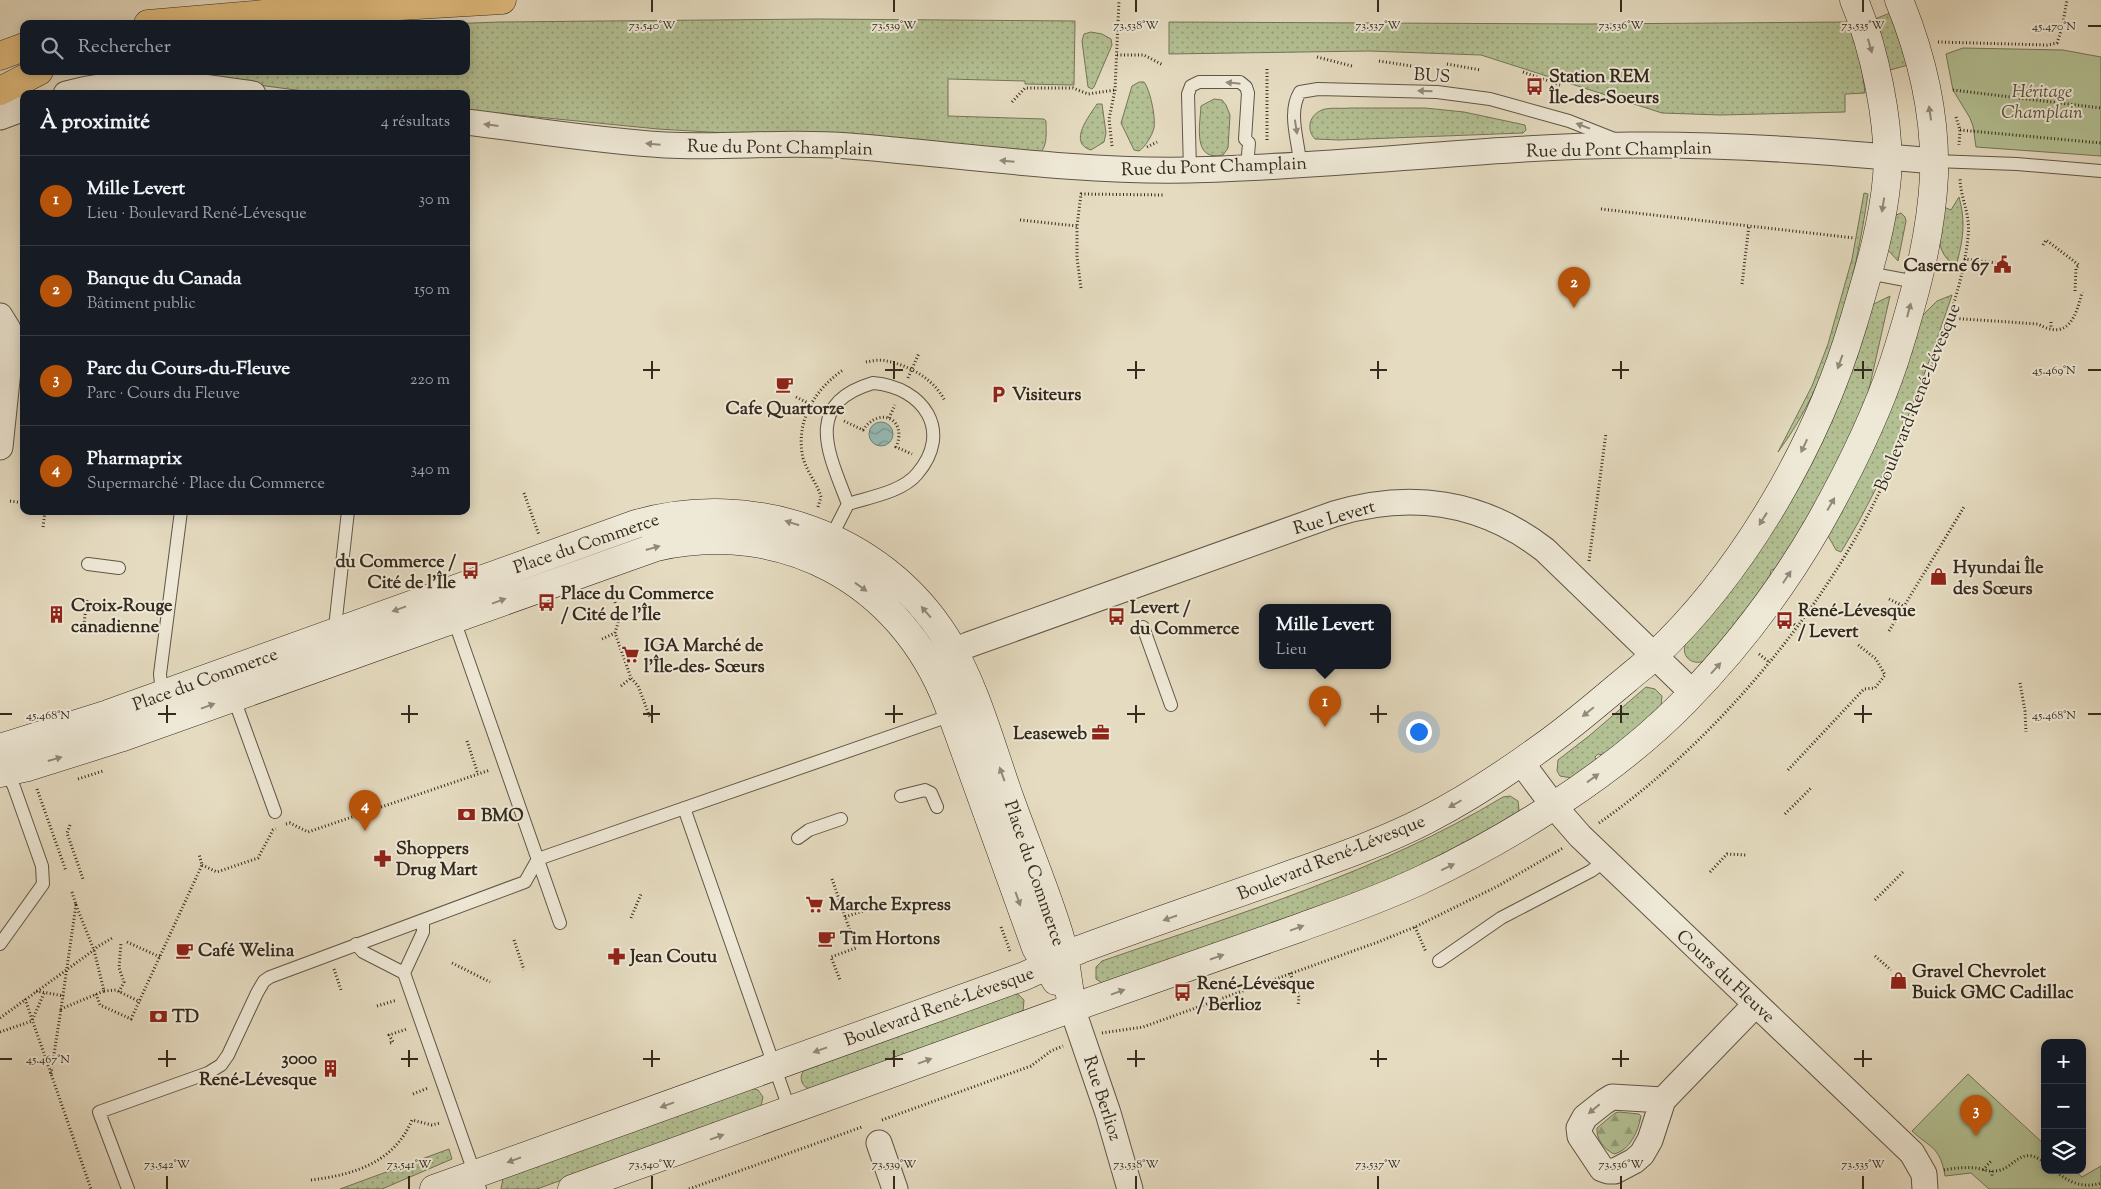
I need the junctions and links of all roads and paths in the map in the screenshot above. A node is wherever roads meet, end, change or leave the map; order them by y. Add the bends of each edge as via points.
1 (502, 0) edge
2 (1119, 0) edge
3 (1854, 0) edge
4 (1900, 0) edge
5 (2067, 0) edge
6 (191, 20) edge
7 (1932, 43) dead end
8 (20, 48) edge
9 (1117, 55) junction
10 (0, 56) edge
11 (1317, 57) dead end
12 (1379, 61) dead end
13 (1447, 64) dead end
14 (1163, 65) dead end
15 (1352, 66) dead end
16 (1418, 67) dead end
17 (1267, 68) dead end
18 (1480, 70) dead end
19 (1523, 72) dead end
20 (31, 75) edge
21 (1560, 85) dead end
22 (82, 90) edge
23 (224, 90) edge
24 (1115, 90) junction
25 (1953, 90) dead end
26 (0, 91) edge
27 (1586, 94) dead end
28 (1012, 102) dead end
29 (1615, 104) dead end
30 (2101, 108) edge
31 (20, 110) edge
32 (0, 117) edge
33 (470, 122) edge
34 (1960, 130) dead end
35 (1267, 140) dead end
36 (2101, 143) edge
37 (1628, 146) junction
38 (1888, 157) junction
39 (1113, 159) junction
40 (1934, 161) junction
41 (1300, 164) junction
42 (1247, 167) junction
43 (1190, 170) junction
44 (2101, 171) edge
45 (1960, 190) dead end
46 (1144, 196) dead end
47 (1601, 209) dead end
48 (1020, 220) dead end
49 (1749, 225) junction
50 (1078, 226) junction
51 (1855, 238) dead end
52 (2043, 245) dead end
53 (1964, 259) junction
54 (1996, 263) dead end
55 (1868, 272) junction
56 (1916, 282) junction
57 (1742, 284) dead end
58 (1081, 288) dead end
59 (2075, 292) dead end
60 (2082, 292) dead end
61 (0, 316) edge
62 (1949, 318) junction
63 (2051, 322) dead end
64 (2051, 329) junction
65 (919, 353) dead end
66 (866, 362) dead end
67 (912, 369) junction
68 (907, 381) dead end
69 (796, 398) dead end
70 (898, 399) dead end
71 (945, 401) dead end
72 (822, 410) dead end
73 (889, 418) junction
74 (841, 420) dead end
75 (1606, 433) dead end
76 (0, 447) edge
77 (810, 448) dead end
78 (803, 454) dead end
79 (918, 456) dead end
80 (524, 493) dead end
81 (10, 502) dead end
82 (20, 503) edge
83 (848, 504) junction
84 (1964, 507) dead end
85 (45, 515) edge
86 (180, 515) edge
87 (348, 515) edge
88 (43, 527) dead end
89 (539, 536) dead end
90 (831, 538) junction
91 (819, 562) junction
92 (88, 564) dead end
93 (119, 568) dead end
94 (608, 581) dead end
95 (1582, 586) junction
96 (1889, 598) dead end
97 (87, 600) dead end
98 (449, 605) junction
99 (1903, 606) junction
100 (86, 608) junction
101 (113, 612) dead end
102 (1784, 620) dead end
103 (1796, 626) junction
104 (1143, 627) dead end
105 (341, 630) junction
106 (1889, 631) dead end
107 (111, 633) dead end
108 (616, 633) junction
109 (602, 639) dead end
110 (1857, 644) dead end
111 (1758, 654) dead end
112 (942, 657) junction
113 (1654, 657) junction
114 (1769, 662) junction
115 (224, 672) junction
116 (631, 678) junction
117 (2020, 683) dead end
118 (621, 686) dead end
119 (1692, 693) junction
120 (162, 694) junction
121 (233, 697) junction
122 (1171, 705) dead end
123 (952, 715) junction
124 (650, 717) dead end
125 (2026, 732) dead end
126 (466, 741) dead end
127 (1522, 762) junction
128 (2, 763) edge
129 (493, 769) dead end
130 (1788, 770) dead end
131 (478, 774) junction
132 (36, 784) dead end
133 (1811, 788) dead end
134 (901, 796) dead end
135 (1553, 805) junction
136 (938, 806) dead end
137 (684, 808) junction
138 (275, 812) dead end
139 (1785, 814) dead end
140 (841, 818) dead end
141 (70, 825) dead end
142 (1593, 827) dead end
143 (798, 838) dead end
144 (1564, 847) dead end
145 (199, 854) dead end
146 (1746, 855) dead end
147 (538, 859) junction
148 (1605, 861) junction
149 (202, 865) junction
150 (1904, 870) dead end
151 (66, 871) dead end
152 (1710, 872) dead end
153 (83, 880) dead end
154 (832, 880) dead end
155 (72, 892) dead end
156 (641, 894) dead end
157 (1875, 900) dead end
158 (76, 905) junction
159 (875, 907) dead end
160 (845, 917) junction
161 (631, 918) dead end
162 (423, 920) junction
163 (560, 922) dead end
164 (1415, 927) junction
165 (114, 937) dead end
166 (514, 940) dead end
167 (127, 942) dead end
168 (121, 943) dead end
169 (0, 944) edge
170 (356, 944) junction
171 (94, 950) junction
172 (1875, 956) dead end
173 (160, 957) junction
174 (1434, 958) joint
175 (1055, 961) junction
176 (452, 963) dead end
177 (333, 966) dead end
178 (67, 969) junction
179 (524, 970) dead end
180 (1891, 970) dead end
181 (404, 974) junction
182 (1290, 974) junction
183 (840, 980) dead end
184 (490, 982) dead end
185 (341, 990) dead end
186 (36, 991) junction
187 (104, 991) junction
188 (119, 992) junction
189 (44, 993) junction
190 (96, 994) junction
191 (64, 996) junction
192 (25, 999) junction
193 (397, 1000) dead end
194 (140, 1002) junction
195 (1756, 1004) junction
196 (377, 1006) dead end
197 (1298, 1006) dead end
198 (1072, 1008) junction
199 (62, 1009) junction
200 (0, 1018) edge
201 (32, 1021) junction
202 (408, 1029) dead end
203 (0, 1032) edge
204 (1107, 1032) dead end
205 (390, 1043) dead end
206 (1061, 1047) dead end
207 (1051, 1051) dead end
208 (774, 1066) junction
209 (51, 1074) junction
210 (429, 1087) dead end
211 (413, 1094) dead end
212 (1663, 1100) dead end
213 (790, 1110) junction
214 (441, 1122) dead end
215 (879, 1143) dead end
216 (2041, 1160) edge
217 (1991, 1161) dead end
218 (1983, 1170) junction
219 (1992, 1172) junction
220 (2059, 1174) edge
221 (1992, 1177) dead end
222 (311, 1180) dead end
223 (1933, 1180) edge
224 (478, 1181) edge
225 (2101, 1183) edge
226 (91, 1189) edge
227 (128, 1189) edge
228 (434, 1189) edge
229 (572, 1189) edge
230 (895, 1189) edge
231 (1130, 1189) edge

1 - 6 highway
2 - 9 path
3 -> 38 street, Boulevard René-Lévesque via 1876,70
40 -> 4 street, Boulevard René-Lévesque via 1922,68
5 - 7 path via 2057,43
8 - 10 highway
9 - 14 path via 1144,55
9 - 24 path
11 - 15 path
12 - 16 path
13 - 18 path
17 - 35 path
19 - 21 path
20 - 26 highway
22 - 23 street via 140,82
24 - 28 path via 1088,94 1073,88 1025,88
24 - 39 path via 1109,119
25 - 30 path
27 - 29 path
31 - 32 street
39 -> 33 street, Rue du Pont Champlain via 835,145 667,145
34 - 36 path
37 - 38 street, Rue du Pont Champlain via 1749,148
37 - 41 street, Rue du Pont Champlain
37 -> 41 lane, BUS via 1570,121 1490,99 1437,92 1318,89 1300,92 1295,99
38 - 40 street, Rue du Pont Champlain
38 -> 55 street, Boulevard René-Lévesque via 1882,213
39 - 43 street, Rue du Pont Champlain
40 - 44 lane
40 - 56 street, Boulevard René-Lévesque via 1929,217
41 - 42 street, Rue du Pont Champlain
42 - 43 street, Rue du Pont Champlain
42 -> 43 lane via 1246,87 1240,82 1199,82 1191,86 1188,94
45 - 53 path, Boulevard René-Lévesque via 1969,224
46 - 50 path via 1081,194
47 - 49 path
48 - 50 path
49 - 51 path
49 - 57 path
50 - 58 path via 1077,258
52 - 59 path via 2046,240 2079,265 2076,268
53 - 54 path
53 - 62 path, Boulevard René-Lévesque via 1958,293
55 - 56 lane
55 -> 113 street, Boulevard René-Lévesque via 1839,365 1796,463 1753,536 1726,573
119 -> 56 street, Boulevard René-Lévesque via 1738,643 1772,598 1844,480 1890,374
60 - 64 path via 2070,324
61 - 76 street via 11,342
62 - 64 path via 2038,324
62 - 103 path, Boulevard René-Lévesque via 1912,418 1882,486 1852,544
63 - 64 path
65 - 67 path
66 - 67 path via 884,360
67 - 68 path
67 - 71 path via 937,388
69 - 72 path
70 - 73 path
73 - 74 path via 879,416 869,420 863,430
73 - 79 path via 896,423 900,433 896,447
75 - 95 path via 1591,555
77 - 78 path
80 - 89 path
81 - 82 path
83 - 83 lane via 904,486 917,474 932,445 931,418 922,403 893,386 873,383 861,386 837,402 830,414 826,442
83 - 90 lane
84 - 99 path
85 - 88 path
86 - 120 lane via 160,674
87 - 105 lane via 336,618
90 - 91 lane
90 -> 98 street, Place du Commerce via 794,524 754,515 711,512 673,515 614,531
112 -> 90 street, Place du Commerce via 936,624 901,586 863,556
98 -> 91 street, Place du Commerce via 656,547 694,540 753,542
91 -> 112 street, Place du Commerce via 873,596 908,631
92 - 93 lane
94 - 108 path via 620,616
95 - 112 street, Rue Levert via 1531,539 1498,520 1430,503 1374,504 1334,514
95 - 113 street, Rue Levert
96 - 99 path
97 - 100 path
98 -> 105 street, Place du Commerce
98 - 121 street, Place du Commerce
98 - 147 lane
99 - 106 path
100 - 101 path
100 - 107 path via 83,631
102 - 103 path
103 - 114 path, Boulevard René-Lévesque
104 - 122 lane
105 - 115 street, Place du Commerce
108 - 109 path
108 - 116 path
110 - 130 path via 1876,659 1885,675 1875,688 1864,689
111 - 114 path
112 - 123 street, Place du Commerce
175 -> 112 street, Place du Commerce via 1060,936 984,724 967,679
113 - 119 street, Rue Levert
113 -> 127 street, Boulevard René-Lévesque via 1588,713
114 - 142 path, Boulevard René-Lévesque via 1700,737 1642,790
115 - 120 street, Place du Commerce
115 - 121 lane
116 - 118 path
116 - 124 path via 638,686
117 - 125 path
135 -> 119 street, Boulevard René-Lévesque via 1619,759
120 - 128 street, Place du Commerce via 108,714
128 -> 121 street, Place du Commerce via 70,755
121 - 138 lane
123 - 137 lane
123 -> 175 street, Place du Commerce via 1033,939
126 - 131 path
127 - 135 street, Cours du Fleuve
127 -> 175 street, Boulevard René-Lévesque via 1443,811 1390,836
128 - 169 lane via 14,786 44,878
129 - 131 path
131 - 149 path via 308,832 293,822 269,832 258,858 216,872
132 - 151 path
133 - 139 path
134 - 136 lane via 925,790 931,793
135 - 148 street, Cours du Fleuve
198 -> 135 street, Boulevard René-Lévesque via 1416,883 1490,845
137 - 147 lane
137 - 208 lane
140 - 143 lane via 809,830
141 - 153 path via 67,833
144 - 164 path via 1498,886
145 - 149 path
146 - 152 path via 1727,854
147 - 162 lane via 525,882
147 - 163 lane
148 - 174 lane
148 - 195 street, Cours du Fleuve
149 - 173 path
150 - 157 path
154 - 160 path
155 - 158 path
156 - 161 path
158 - 171 path
158 - 178 path
159 - 160 path
160 - 183 path via 856,948 831,957
162 - 170 lane
162 - 181 lane via 423,932
164 - 174 path
164 - 182 path
165 - 171 path
166 - 179 path
167 - 173 path
168 - 188 path via 119,968 124,982
170 - 181 lane via 363,952
170 - 227 lane via 264,981 225,1060 215,1069 99,1112
171 - 178 path
171 - 187 path
172 - 180 path
173 - 194 path
175 - 198 street, Place du Commerce
175 -> 208 street, Boulevard René-Lévesque via 1022,977
176 - 184 path
177 - 185 path
178 - 186 path
178 - 191 path
181 - 224 lane
182 - 197 path via 1299,997
182 - 204 path via 1138,1028
186 - 189 path
186 - 192 path
187 - 188 path
187 - 190 path
188 - 194 path
189 - 191 path
189 - 201 path
190 - 194 path via 100,1006 132,1019
190 - 199 path
191 - 199 path
192 - 200 path
192 - 201 path
193 - 196 path
195 - 212 street
195 - 223 street, Cours du Fleuve via 1912,1152 1924,1174
213 -> 198 street, Boulevard René-Lévesque
198 - 231 street, Rue Berlioz
199 - 209 path
201 - 203 path
201 - 209 path
202 - 205 path via 390,1035 393,1042
206 - 207 path
208 - 213 lane
208 -> 224 street, Boulevard René-Lévesque
209 - 226 path
210 - 211 path
229 -> 213 street, Boulevard René-Lévesque
214 - 222 path via 432,1125 412,1120 390,1151 370,1166 343,1175
215 - 230 street
216 - 219 path via 2029,1155
217 - 218 path
218 - 219 path
218 - 223 path via 1965,1167
219 - 221 path
220 - 225 path via 2081,1188 2092,1188
224 - 228 street, Boulevard René-Lévesque

